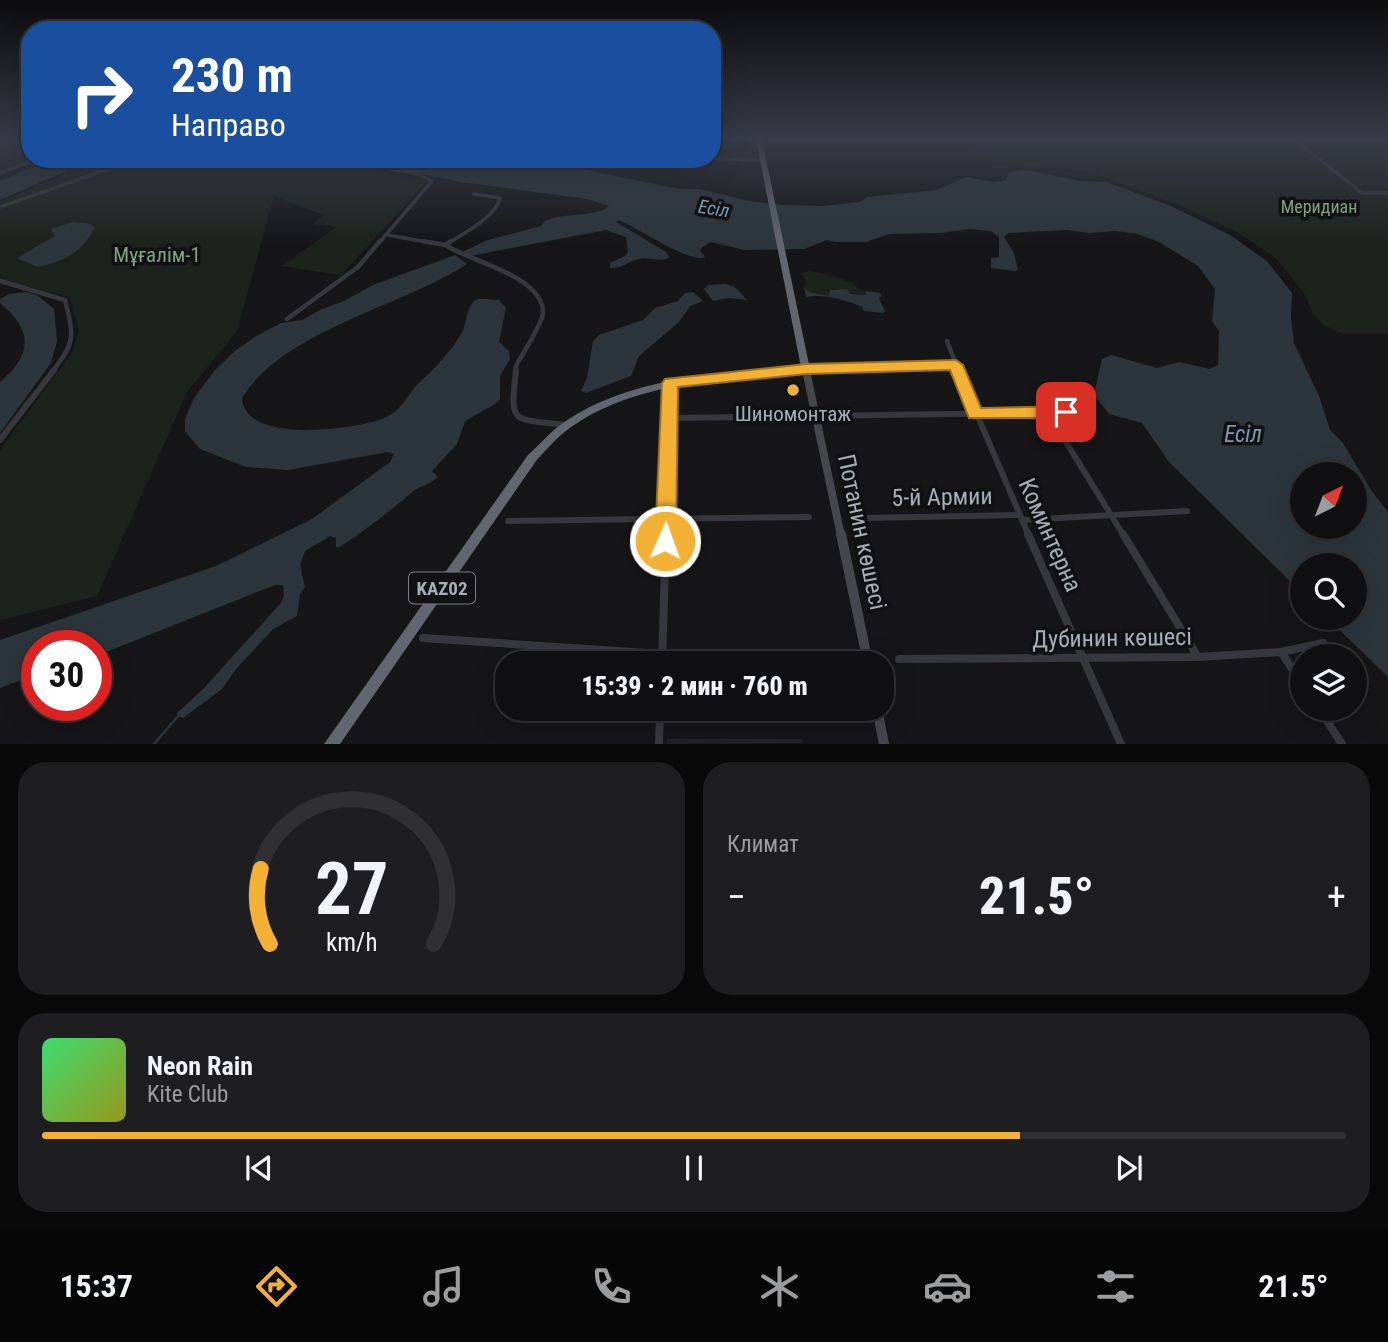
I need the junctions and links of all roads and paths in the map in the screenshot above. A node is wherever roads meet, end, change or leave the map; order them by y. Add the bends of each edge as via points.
1 (91, 175) edge
2 (419, 175) edge
3 (766, 175) edge
4 (1339, 175) edge
5 (1388, 193) edge
6 (474, 194) dead end
7 (0, 207) edge
8 (388, 235) junction
9 (445, 245) junction
10 (0, 281) edge
11 (287, 319) dead end
12 (947, 341) dead end
13 (956, 365) junction
14 (806, 369) junction
15 (670, 383) junction
16 (1048, 412) junction
17 (1084, 412) dead end
18 (975, 414) junction
19 (816, 416) junction
20 (669, 418) junction
21 (560, 429) junction
22 (0, 440) edge
23 (1187, 511) dead end
24 (1111, 515) junction
25 (809, 517) dead end
26 (864, 517) dead end
27 (1021, 517) junction
28 (666, 519) junction
29 (508, 521) dead end
30 (424, 638) dead end
31 (1323, 643) dead end
32 (617, 651) edge
33 (662, 651) edge
34 (865, 651) edge
35 (1281, 652) junction
36 (1198, 657) junction
37 (1083, 658) junction
38 (899, 659) dead end
39 (1290, 666) edge
40 (660, 721) edge
41 (879, 721) edge
42 (1327, 721) edge
43 (331, 744) edge
44 (659, 744) edge
45 (884, 744) edge
46 (1121, 744) edge
47 (1342, 744) edge

1 - 7 street
2 - 8 street via 432,181
3 - 14 highway
4 - 5 street via 1362,193
6 - 9 street via 500,198 484,219
8 - 9 street
8 - 11 street via 358,267
9 - 21 street via 513,276 538,296 543,315 516,366 512,409 526,420
10 - 22 street via 65,300 73,332 67,353
12 - 13 street, Коминтерна
13 - 14 street
13 - 18 street, Коминтерна
14 - 15 highway, KAZ02
14 - 19 main road, Потанин көшесі
15 - 20 street
15 - 21 highway, KAZ02 via 617,399
16 - 17 street
16 - 18 street
16 - 24 street
18 - 19 street
18 - 27 street, Коминтерна
19 - 20 street
19 - 34 main road, Потанин көшесі
20 - 28 street
21 - 43 highway, KAZ02 via 532,458
23 - 24 street, 5-й Армии
24 - 27 street, 5-й Армии
24 - 36 street
25 - 28 street
26 - 27 street, 5-й Армии
27 - 37 street, Коминтерна
28 - 29 street
28 - 33 street
30 - 32 street
31 - 35 street, Дубинин көшесі
35 - 36 street, Дубинин көшесі
35 - 39 street
36 - 37 street, Дубинин көшесі
37 - 38 street, Дубинин көшесі
37 - 46 street, Коминтерна
40 - 44 street
41 - 45 main road
42 - 47 street

